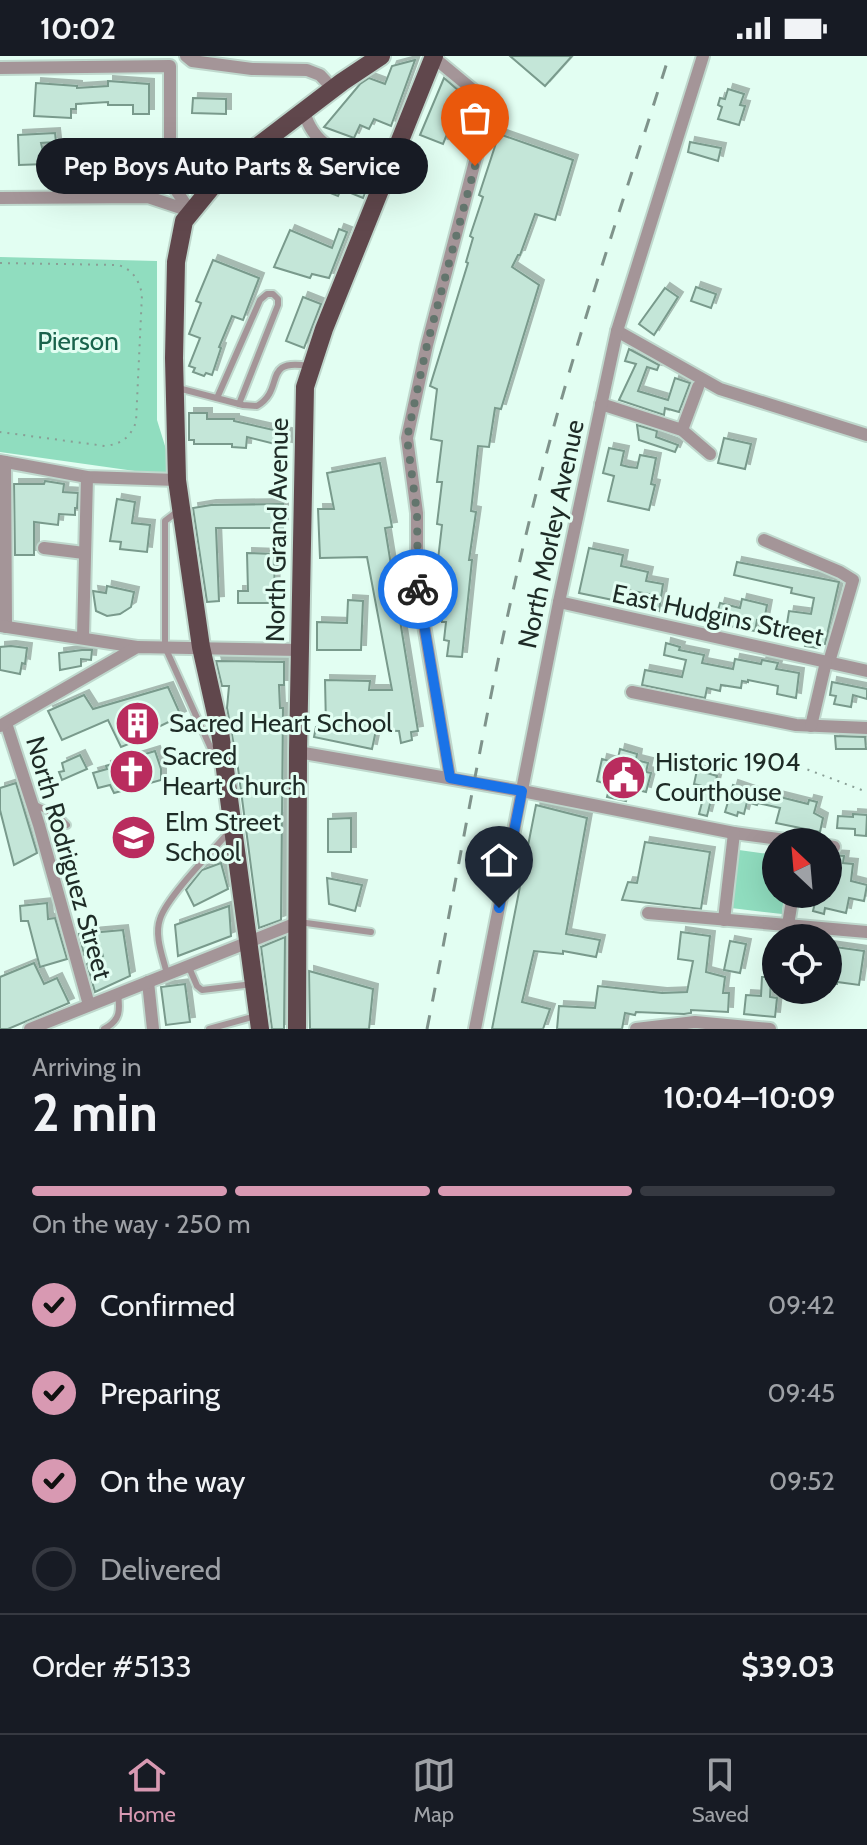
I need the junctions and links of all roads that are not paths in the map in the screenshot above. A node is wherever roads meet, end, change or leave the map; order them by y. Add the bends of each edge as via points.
1 (186, 56) edge
2 (381, 56) edge
3 (433, 56) edge
4 (703, 56) edge
5 (0, 68) edge
6 (333, 89) junction
7 (304, 111) junction
8 (389, 168) junction
9 (0, 198) edge
10 (190, 211) junction
11 (617, 331) junction
12 (312, 367) junction
13 (175, 387) junction
14 (698, 387) dead end
15 (217, 398) junction
16 (239, 404) junction
17 (601, 404) junction
18 (682, 430) junction
19 (867, 435) edge
20 (710, 454) dead end
21 (3, 461) edge
22 (87, 477) junction
23 (177, 480) junction
24 (181, 509) junction
25 (764, 540) dead end
26 (44, 548) dead end
27 (84, 553) junction
28 (559, 602) junction
29 (3, 626) edge
30 (83, 637) junction
31 (137, 647) junction
32 (165, 647) junction
33 (201, 647) junction
34 (301, 650) junction
35 (828, 662) junction
36 (867, 671) edge
37 (632, 692) dead end
38 (3, 725) edge
39 (811, 726) junction
40 (867, 728) edge
41 (298, 752) junction
42 (450, 778) junction
43 (228, 787) junction
44 (522, 791) junction
45 (32, 803) junction
46 (67, 825) dead end
47 (233, 828) junction
48 (734, 833) junction
49 (762, 837) edge
50 (648, 913) dead end
51 (724, 920) junction
52 (299, 922) junction
53 (775, 924) edge
54 (842, 930) edge
55 (371, 932) dead end
56 (867, 932) edge
57 (248, 940) junction
58 (188, 965) junction
59 (167, 974) junction
60 (148, 982) junction
61 (254, 984) junction
62 (118, 993) junction
63 (89, 1005) junction
64 (260, 1022) edge
65 (30, 1029) edge
66 (104, 1029) edge
67 (153, 1029) edge
68 (209, 1029) edge
69 (297, 1029) edge
70 (475, 1029) edge
71 (636, 1029) edge
72 (770, 1029) edge

1 - 6 street via 252,69 307,70
2 - 6 main road
3 - 8 main road, North Grand Avenue
3 - 42 street via 490,104 407,438 417,513 417,584
4 - 11 street, North Morley Avenue
5 - 10 street via 170,66 170,181
6 - 7 main road
7 - 8 street via 317,139 333,150
7 - 10 main road via 224,172
8 - 12 main road, North Grand Avenue
9 - 10 street via 148,197
10 - 13 main road via 176,262
11 - 17 street, North Morley Avenue
11 - 19 street via 720,389
12 - 16 lane via 283,366 262,404
12 - 34 main road, North Grand Avenue via 305,387
13 - 15 lane
13 - 23 main road
14 - 18 street
15 - 16 lane
15 - 16 lane via 260,300 273,294 278,305
17 - 18 street
17 - 28 street, North Morley Avenue
18 - 20 street
21 - 22 street
21 - 29 street
22 - 23 street
22 - 27 street
23 - 24 main road
24 - 32 lane via 165,521
24 - 33 main road
25 - 35 street via 853,580
26 - 27 street
27 - 30 street
28 - 35 street, East Hudgins Street
28 - 44 street, North Morley Avenue
29 - 30 street
30 - 31 street
31 - 32 street
31 - 38 street
32 - 33 street
32 - 43 lane
33 - 34 street
33 - 43 main road
34 - 41 main road, North Grand Avenue
35 - 36 street, East Hudgins Street
35 - 39 street
37 - 39 street
38 - 45 street, North Rodriguez Street
39 - 40 street
41 - 42 street
41 - 52 main road, North Grand Avenue
42 - 44 street
43 - 47 main road
44 - 48 street
44 - 70 street, North Morley Avenue
45 - 46 lane
45 - 63 street, North Rodriguez Street
47 - 57 main road
47 - 59 lane via 160,919
48 - 49 street
48 - 51 street
50 - 51 street
51 - 53 street
52 - 55 lane
52 - 57 street
52 - 69 main road, North Grand Avenue
54 - 56 street
57 - 58 street
57 - 61 main road
58 - 59 street
58 - 61 lane via 202,990
59 - 60 street
60 - 62 street
60 - 67 street
61 - 64 main road
62 - 63 street
62 - 66 lane via 118,1019
63 - 65 street
64 - 68 lane
71 - 72 street via 695,1022

